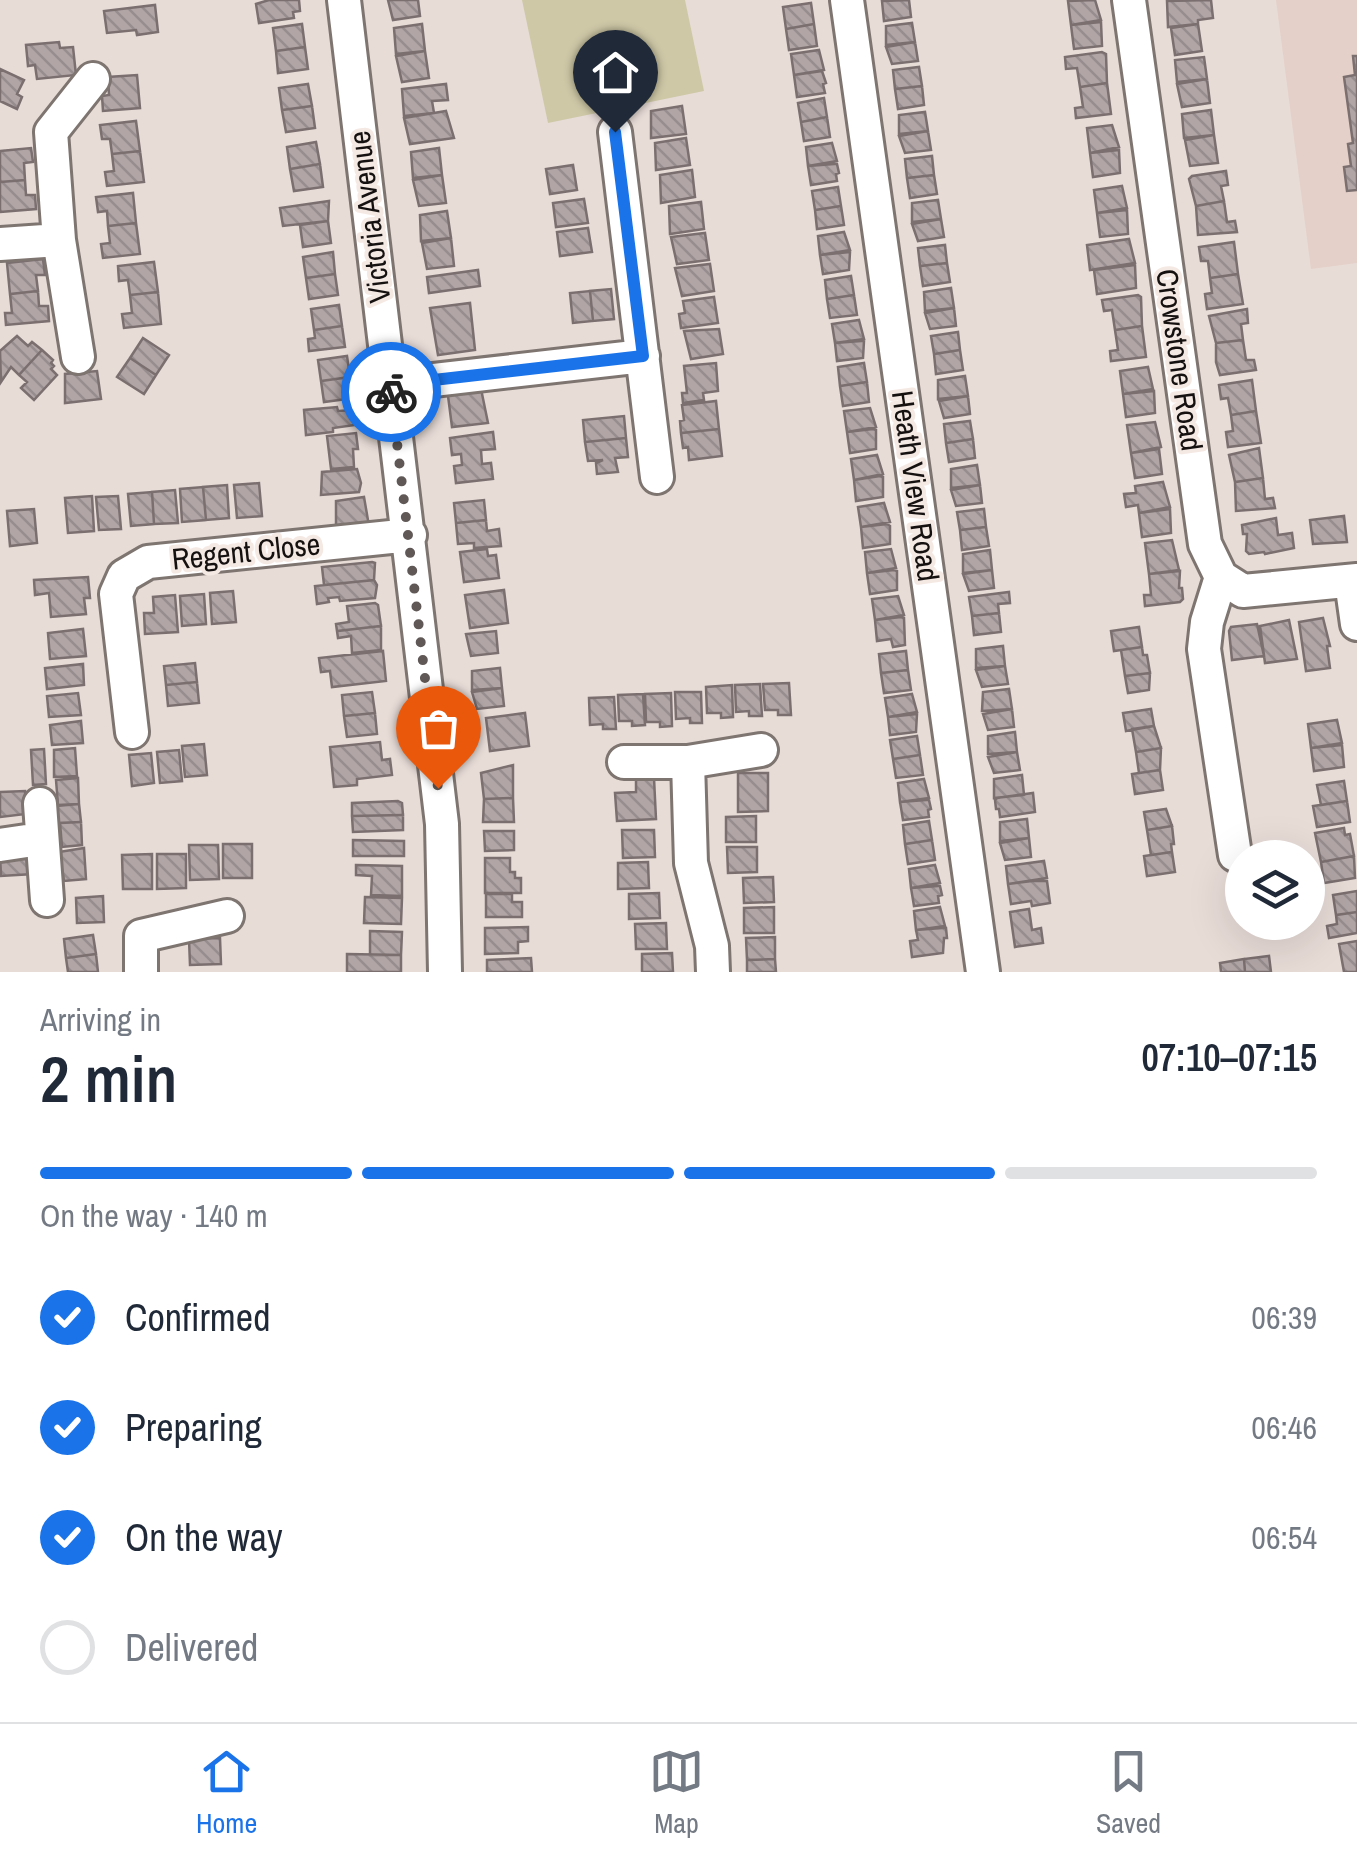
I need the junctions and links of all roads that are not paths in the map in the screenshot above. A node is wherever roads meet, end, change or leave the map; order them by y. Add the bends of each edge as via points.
1 (344, 0) edge
2 (847, 0) edge
3 (1129, 0) edge
4 (94, 80) dead end
5 (615, 132) dead end
6 (59, 240) junction
7 (0, 244) edge
8 (78, 356) dead end
9 (643, 356) junction
10 (390, 385) junction
11 (657, 477) dead end
12 (410, 535) junction
13 (1221, 577) junction
14 (1354, 580) edge
15 (1357, 624) edge
16 (132, 732) dead end
17 (761, 750) dead end
18 (624, 762) dead end
19 (688, 762) junction
20 (40, 804) dead end
21 (40, 839) junction
22 (1233, 840) edge
23 (0, 845) edge
24 (46, 900) dead end
25 (227, 916) dead end
26 (141, 972) edge
27 (445, 972) edge
28 (712, 972) edge
29 (983, 972) edge

1 - 10 street, Victoria Avenue
2 - 29 street, Heath View Road
3 - 13 street, Crowstone Road via 1205,544
4 - 6 street via 50,132
5 - 9 street
6 - 7 street
6 - 8 street
9 - 10 street
9 - 11 street
10 - 12 street, Victoria Avenue
12 - 16 street, Regent Close via 148,562 124,576 116,594
12 - 27 street, Victoria Avenue via 442,824
13 - 14 street via 1243,591
13 - 22 street via 1204,649
14 - 15 street
17 - 19 street
18 - 19 street
19 - 28 street via 691,863
20 - 21 street
21 - 23 street
21 - 24 street
25 - 26 street via 141,936

